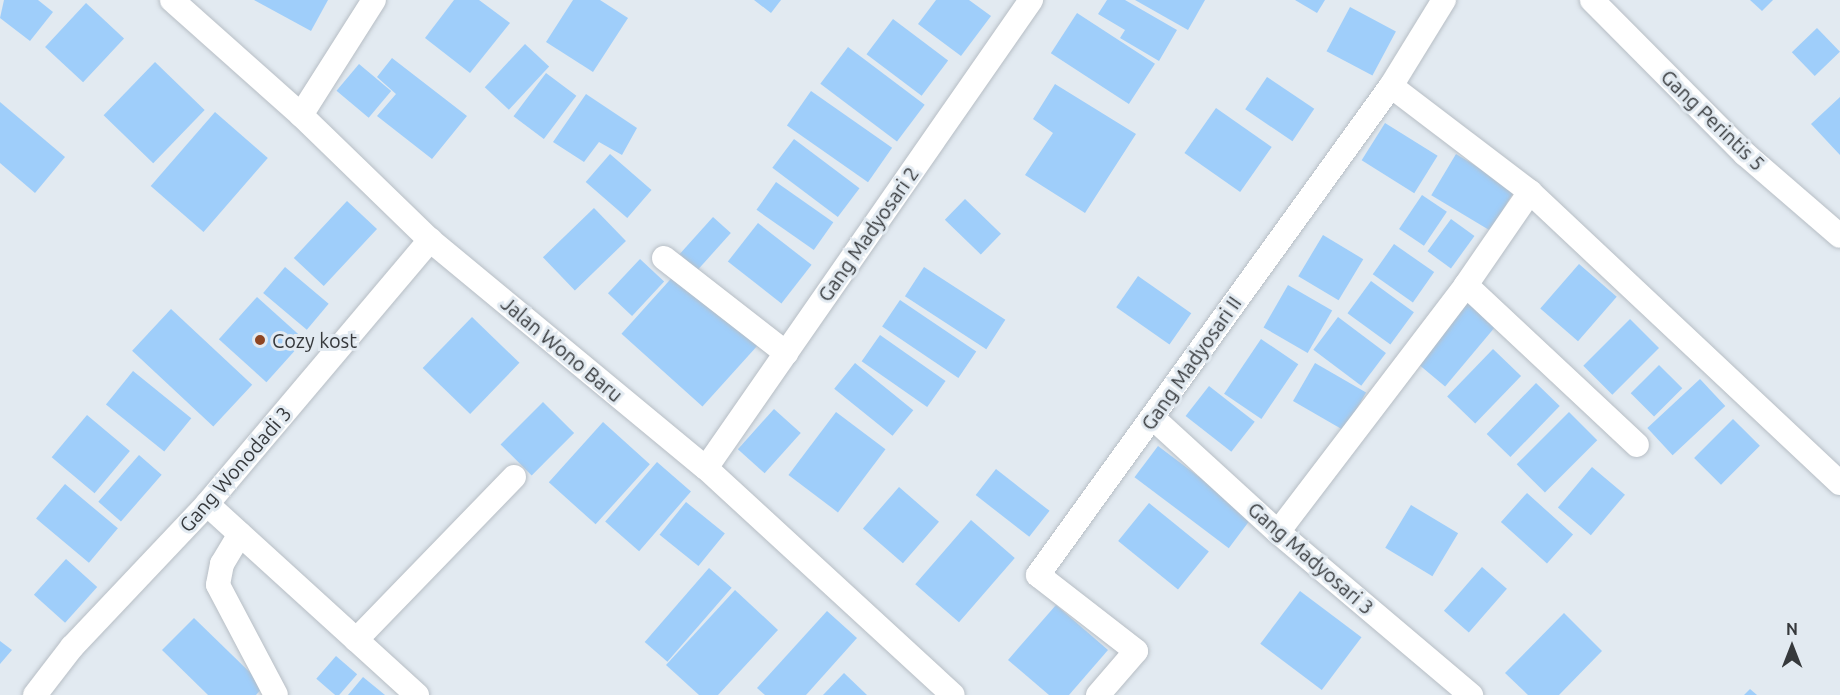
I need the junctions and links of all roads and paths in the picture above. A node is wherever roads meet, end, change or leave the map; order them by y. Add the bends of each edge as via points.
1 (172, 0) edge
2 (374, 0) edge
3 (1031, 0) edge
4 (1444, 0) edge
5 (1592, 0) edge
6 (1391, 86) junction
7 (301, 115) junction
8 (1530, 192) junction
9 (1840, 236) edge
10 (430, 240) junction
11 (664, 258) dead end
12 (1466, 285) junction
13 (786, 353) junction
14 (1153, 418) junction
15 (1637, 445) dead end
16 (706, 468) junction
17 (514, 477) dead end
18 (1840, 483) edge
19 (207, 504) junction
20 (1278, 532) junction
21 (240, 534) junction
22 (356, 640) junction
23 (35, 695) edge
24 (276, 695) edge
25 (417, 695) edge
26 (953, 695) edge
27 (1098, 695) edge
28 (1471, 695) edge

1 - 7 street, Jalan Wono Baru
2 - 7 street
3 - 13 street, Gang Madyosari 2
4 - 6 street, Gang Madyosari II
5 - 9 street, Gang Perintis 5 via 1744,154
6 - 8 street
6 - 14 street, Gang Madyosari II
7 - 10 street, Jalan Wono Baru
8 - 12 street
8 - 18 street
10 - 16 street, Jalan Wono Baru
10 - 19 street, Gang Wonodadi 3
11 - 13 street
12 - 15 street
12 - 20 street
13 - 16 street, Gang Madyosari 2
14 - 20 street, Gang Madyosari 3
14 - 27 street, Gang Madyosari II via 1038,575 1136,651
16 - 26 street, Jalan Wono Baru
17 - 22 street
19 - 21 street
19 - 23 street, Gang Wonodadi 3 via 72,647
20 - 28 street, Gang Madyosari 3
21 - 22 street
21 - 24 street via 222,564 218,585
22 - 25 street

